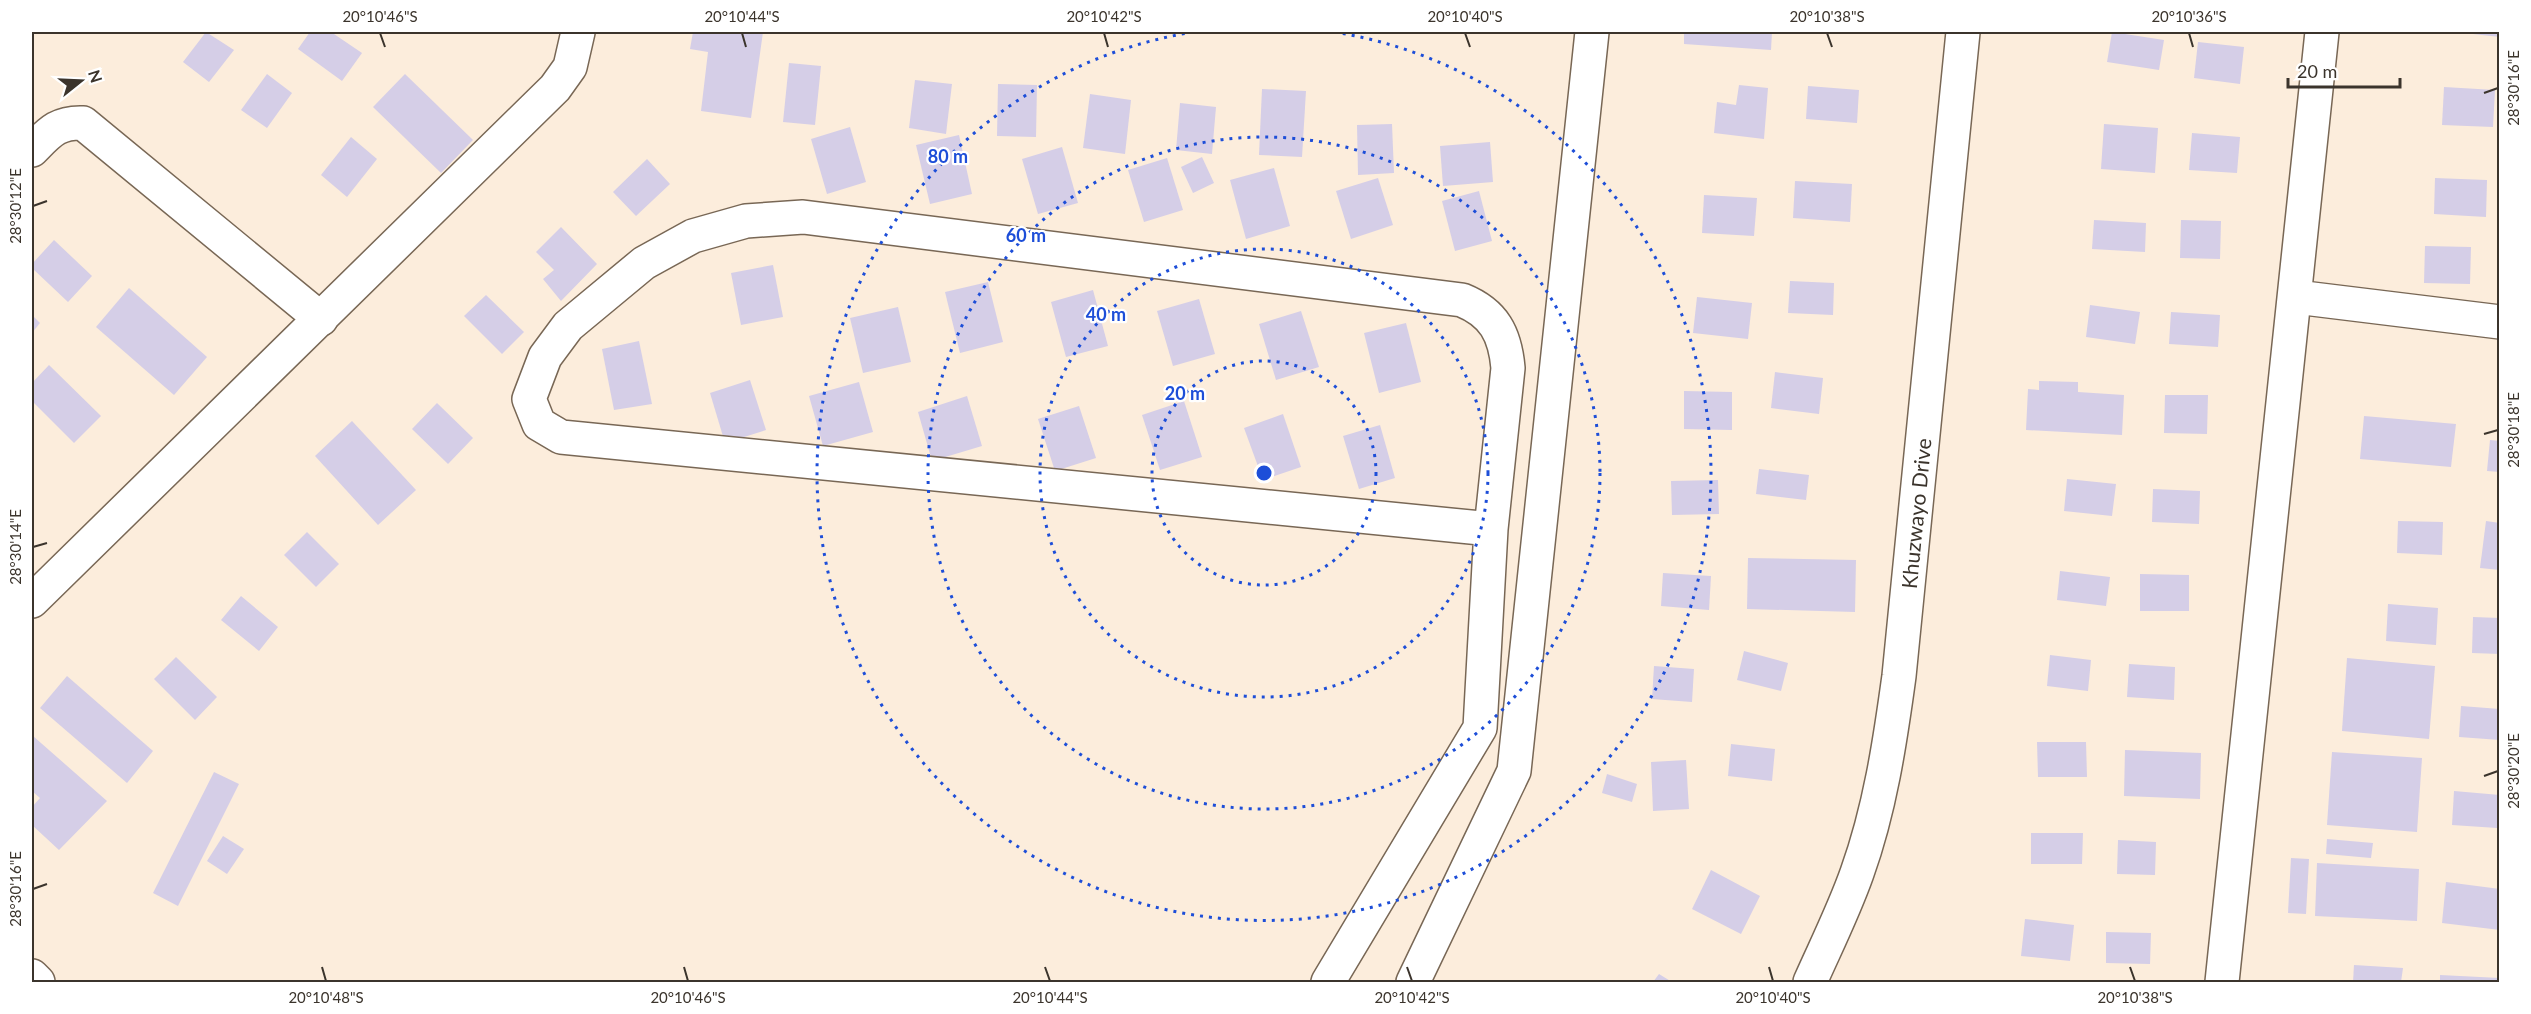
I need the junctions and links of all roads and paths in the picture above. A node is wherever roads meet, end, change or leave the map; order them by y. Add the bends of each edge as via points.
1 (578, 32) edge
2 (1592, 32) edge
3 (1963, 32) edge
4 (2322, 32) edge
5 (32, 150) edge
6 (2296, 297) junction
7 (321, 320) junction
8 (2499, 322) edge
9 (1491, 529) junction
10 (32, 600) edge
11 (32, 976) edge
12 (38, 982) edge
13 (1328, 982) edge
14 (1413, 982) edge
15 (1810, 982) edge
16 (2222, 982) edge

1 - 7 street via 570,67 555,88
2 - 14 street via 1514,771
3 - 15 street, Khuzwayo Drive via 1891,740 1857,873
4 - 6 street
5 - 7 street via 52,130 68,123 83,123
6 - 8 street
6 - 16 street
7 - 10 street
9 - 9 street via 1508,368 1506,345 1482,308 1461,300 803,217 746,220 693,236 644,263 568,326 545,357 529,399 539,424 561,437
9 - 13 street via 1480,728
11 - 12 street

